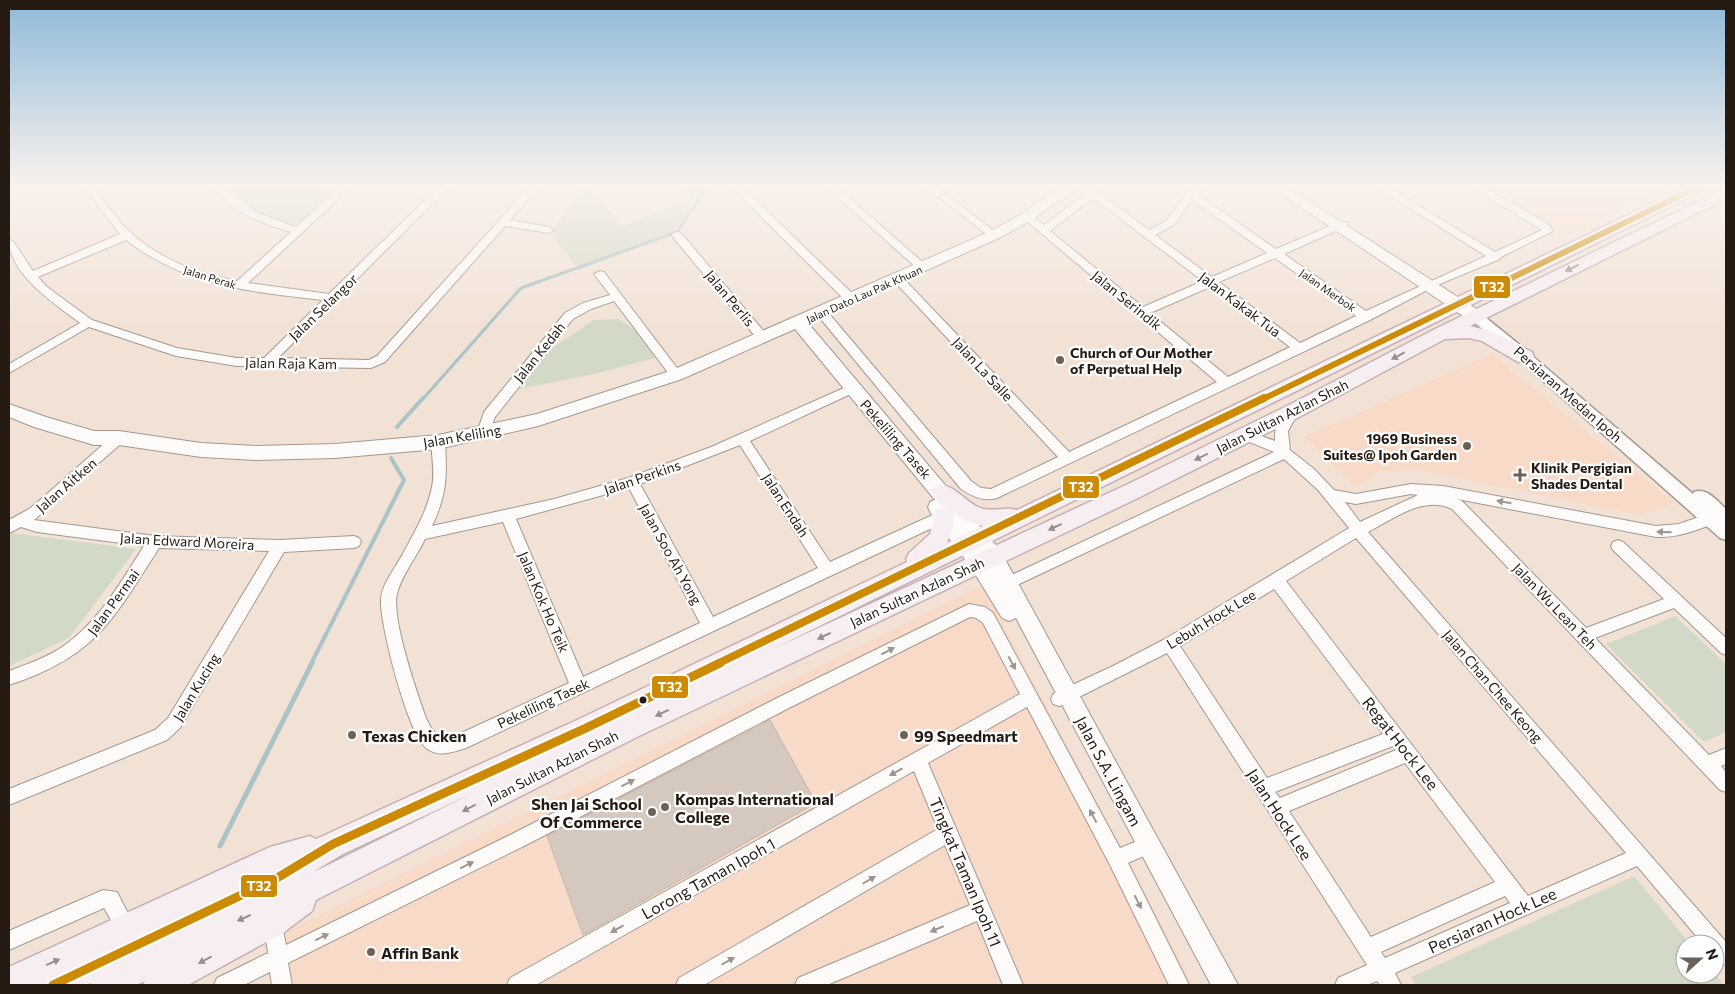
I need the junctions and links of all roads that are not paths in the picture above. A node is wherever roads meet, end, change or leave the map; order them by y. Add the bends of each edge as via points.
1 (295, 233) edge
2 (398, 233) edge
3 (493, 233) edge
4 (784, 233) edge
5 (884, 233) edge
6 (997, 233) edge
7 (1047, 233) edge
8 (1248, 233) edge
9 (1321, 233) edge
10 (1353, 233) edge
11 (1457, 233) edge
12 (1545, 233) edge
13 (1611, 233) edge
14 (1637, 233) edge
15 (1148, 234) edge
16 (128, 235) joint
17 (677, 235) dead end
18 (994, 235) joint
19 (9, 243) edge
20 (1275, 254) junction
21 (1496, 257) junction
22 (923, 268) junction
23 (600, 274) dead end
24 (31, 276) junction
25 (898, 279) junction
26 (1211, 282) junction
27 (1433, 285) junction
28 (239, 286) junction
29 (617, 296) junction
30 (333, 298) junction
31 (851, 299) junction
32 (1470, 309) junction
33 (821, 312) junction
34 (1142, 312) junction
35 (1366, 317) junction
36 (88, 322) junction
37 (793, 324) junction
38 (1441, 333) junction
39 (763, 338) junction
40 (1299, 348) junction
41 (1525, 357) junction
42 (266, 362) junction
43 (9, 369) edge
44 (676, 375) junction
45 (1227, 383) junction
46 (848, 391) junction
47 (9, 397) edge
48 (9, 410) edge
49 (1294, 410) junction
50 (483, 433) junction
51 (1245, 435) junction
52 (119, 438) junction
53 (743, 440) junction
54 (438, 442) junction
55 (1284, 453) junction
56 (1068, 459) junction
57 (632, 482) junction
58 (942, 492) junction
59 (1332, 495) junction
60 (1046, 505) junction
61 (944, 516) junction
62 (508, 517) junction
63 (1718, 519) edge
64 (15, 524) edge
65 (1358, 530) junction
66 (1726, 533) edge
67 (421, 534) junction
68 (155, 542) junction
69 (354, 542) dead end
70 (280, 546) junction
71 (1618, 546) dead end
72 (979, 550) junction
73 (828, 571) junction
74 (896, 578) junction
75 (1276, 580) junction
76 (1008, 583) junction
77 (1676, 601) junction
78 (710, 626) junction
79 (1583, 636) junction
80 (1170, 644) junction
81 (1726, 648) edge
82 (9, 678) edge
83 (579, 687) junction
84 (1030, 697) junction
85 (1063, 697) junction
86 (1397, 737) junction
87 (1410, 753) junction
88 (1726, 756) edge
89 (918, 760) junction
90 (1707, 764) junction
91 (1726, 784) edge
92 (1263, 788) junction
93 (9, 797) edge
94 (1276, 808) junction
95 (949, 833) junction
96 (333, 844) junction
97 (1140, 849) junction
98 (1640, 856) junction
99 (1116, 859) junction
100 (334, 877) junction
101 (1508, 885) junction
102 (1524, 906) junction
103 (981, 910) junction
104 (273, 923) junction
105 (126, 928) junction
106 (9, 941) edge
107 (1367, 948) junction
108 (1726, 955) edge
109 (278, 958) junction
110 (1386, 977) edge
111 (9, 982) edge
112 (1010, 984) edge
113 (53, 985) edge
114 (105, 985) edge
115 (158, 985) edge
116 (224, 985) edge
117 (282, 985) edge
118 (517, 985) edge
119 (686, 985) edge
120 (805, 985) edge
121 (1179, 985) edge
122 (1213, 985) edge
123 (1225, 985) edge
124 (1345, 985) edge

1 - 28 street
2 - 30 street, Jalan Selangor
3 - 42 street, Jalan Raja Kam via 378,361 368,365
4 - 31 street
5 - 22 street
6 - 18 main road, Jalan Dato Lau Pak Khuan
7 - 34 street, Jalan Serindik
8 - 20 street, Jalan Merbok
9 - 20 street
10 - 27 main road
11 - 21 street
12 - 21 street
13 - 32 main road, Jalan Sultan Azlan Shah
14 -> 32 main road, Jalan Sultan Azlan Shah
15 - 26 street, Jalan Kakak Tua
16 - 24 street
16 - 28 street, Jalan Perak via 180,268
17 - 39 street, Jalan Perlis
18 - 22 main road, Jalan Dato Lau Pak Khuan
19 - 24 street, Jalan Raja Kam
20 - 26 street
20 - 35 street, Jalan Merbok
21 - 27 street
22 - 25 main road, Jalan Dato Lau Pak Khuan
23 - 29 street
24 - 36 street, Jalan Raja Kam via 43,290
25 - 31 main road, Jalan Dato Lau Pak Khuan
25 - 56 street, Jalan La Salle
26 - 34 street
26 - 40 street, Jalan Kakak Tua
27 - 32 main road
27 - 35 street
28 - 30 street, Jalan Perak
29 - 44 street
29 - 50 street, Jalan Kedah via 569,316 489,415
30 - 42 street, Jalan Selangor
31 - 33 main road, Jalan Dato Lau Pak Khuan
32 - 38 main road, Jalan Sultan Azlan Shah
32 - 41 street, Persiaran Medan Ipoh
32 - 60 main road, Jalan Sultan Azlan Shah
32 - 63 street, Persiaran Medan Ipoh via 1520,342
33 - 37 main road, Jalan Dato Lau Pak Khuan
33 - 56 street via 971,490 985,494 999,492
34 - 45 street, Jalan Serindik
35 - 40 street
36 - 42 street, Jalan Raja Kam via 176,352 237,362
36 - 43 street
37 - 39 main road, Jalan Keliling
37 - 46 main road, Pekeliling Tasek
38 - 41 main road via 1479,334 1496,339
38 -> 49 main road, Jalan Sultan Azlan Shah
39 - 44 main road, Jalan Keliling
40 - 45 street
41 - 63 street, Persiaran Medan Ipoh
44 - 50 main road, Jalan Keliling via 538,420
45 - 56 street
46 - 53 street, Jalan Perkins
46 - 58 main road, Pekeliling Tasek
46 - 61 main road, Pekeliling Tasek
47 - 52 main road, Jalan Keliling
48 - 52 main road, Jalan Keliling via 77,433 104,439
49 - 51 main road, Jalan Sultan Azlan Shah
49 - 55 street via 1283,424
50 - 54 main road, Jalan Keliling
51 - 55 street, Jalan Chan Chee Keong via 1261,439
51 -> 72 main road, Jalan Sultan Azlan Shah via 1133,490
52 - 54 main road, Jalan Keliling via 201,450 256,453 336,451
52 - 64 street, Jalan Aitken via 45,504
53 - 57 street, Jalan Perkins
53 - 73 street, Jalan Endah
54 - 67 street, Pekeliling Tasek via 438,488
55 - 59 street, Jalan Chan Chee Keong via 1295,459
55 - 76 street
57 - 62 street, Jalan Perkins
57 - 78 street, Jalan Soo Ah Yong
58 - 60 main road via 974,516 987,520
58 - 72 main road, Pekeliling Tasek
63 -> 59 street via 1664,533 1443,491 1411,489 1362,499
59 - 65 street, Jalan Chan Chee Keong
60 - 72 main road, Jalan Sultan Azlan Shah
61 - 72 main road, Pekeliling Tasek
61 - 73 street, Pekeliling Tasek
61 - 74 main road via 938,542
62 - 67 street, Jalan Perkins
62 - 83 street, Jalan Kok Ho Teik
63 - 66 street, Persiaran Medan Ipoh
64 - 68 street, Jalan Edward Moreira
65 - 75 street, Lebuh Hock Lee
65 - 79 street, Jalan Wu Lean Teh via 1421,499 1446,500 1457,505
65 - 98 street, Jalan Chan Chee Keong
67 - 83 street, Pekeliling Tasek via 390,590 388,602 407,686 425,736 432,743 445,746 460,742
68 - 70 street, Jalan Edward Moreira
68 - 82 street, Jalan Permai via 105,617 85,638 66,653
69 - 70 street, Jalan Edward Moreira
70 - 93 street, Jalan Kucing via 168,730
71 - 77 street
72 - 74 main road, Jalan Sultan Azlan Shah
72 - 76 main road, Jalan S.A. Lingam
72 - 85 main road, Jalan S.A. Lingam
72 -> 100 main road, Jalan Sultan Azlan Shah
73 - 78 street, Pekeliling Tasek
74 - 96 main road, Jalan Sultan Azlan Shah via 586,728
75 - 80 street, Lebuh Hock Lee
75 - 86 street, Regat Hock Lee
76 - 85 main road, Jalan S.A. Lingam
77 - 79 street
77 - 81 street
78 - 83 street, Pekeliling Tasek
79 - 90 street, Jalan Wu Lean Teh
80 - 85 street, Lebuh Hock Lee
80 - 92 street, Jalan Hock Lee
84 - 89 street, Lorong Taman Ipoh 1
99 -> 84 street
109 -> 84 street via 520,839 969,610 988,618
85 - 97 main road, Jalan S.A. Lingam
85 - 123 main road, Jalan S.A. Lingam
86 - 87 street, Regat Hock Lee
86 - 92 street
87 - 94 street
87 - 101 street, Regat Hock Lee
88 - 90 street
89 - 95 street, Tingkat Taman Ipoh 11
89 -> 118 street, Lorong Taman Ipoh 1
90 - 91 street, Jalan Wu Lean Teh
92 - 94 street, Jalan Hock Lee
94 - 107 street, Jalan Hock Lee
95 - 103 street, Tingkat Taman Ipoh 11
119 -> 95 street
96 - 105 main road via 280,858
96 - 113 main road, Jalan Sultan Azlan Shah via 260,886
97 - 99 street
97 - 122 main road, Jalan S.A. Lingam
98 - 102 street, Persiaran Hock Lee
98 - 108 street, Jalan Chan Chee Keong
99 -> 121 street
100 - 104 main road
100 -> 114 main road, Jalan Sultan Azlan Shah
101 - 102 street, Regat Hock Lee
101 - 107 street
102 - 110 street, Persiaran Hock Lee
103 - 112 street, Tingkat Taman Ipoh 11
103 -> 120 street
104 - 109 street
104 -> 115 main road
105 - 106 street via 110,899
111 -> 105 main road
107 - 110 street, Jalan Hock Lee
109 - 116 street
109 - 117 street
110 - 124 street, Persiaran Hock Lee

